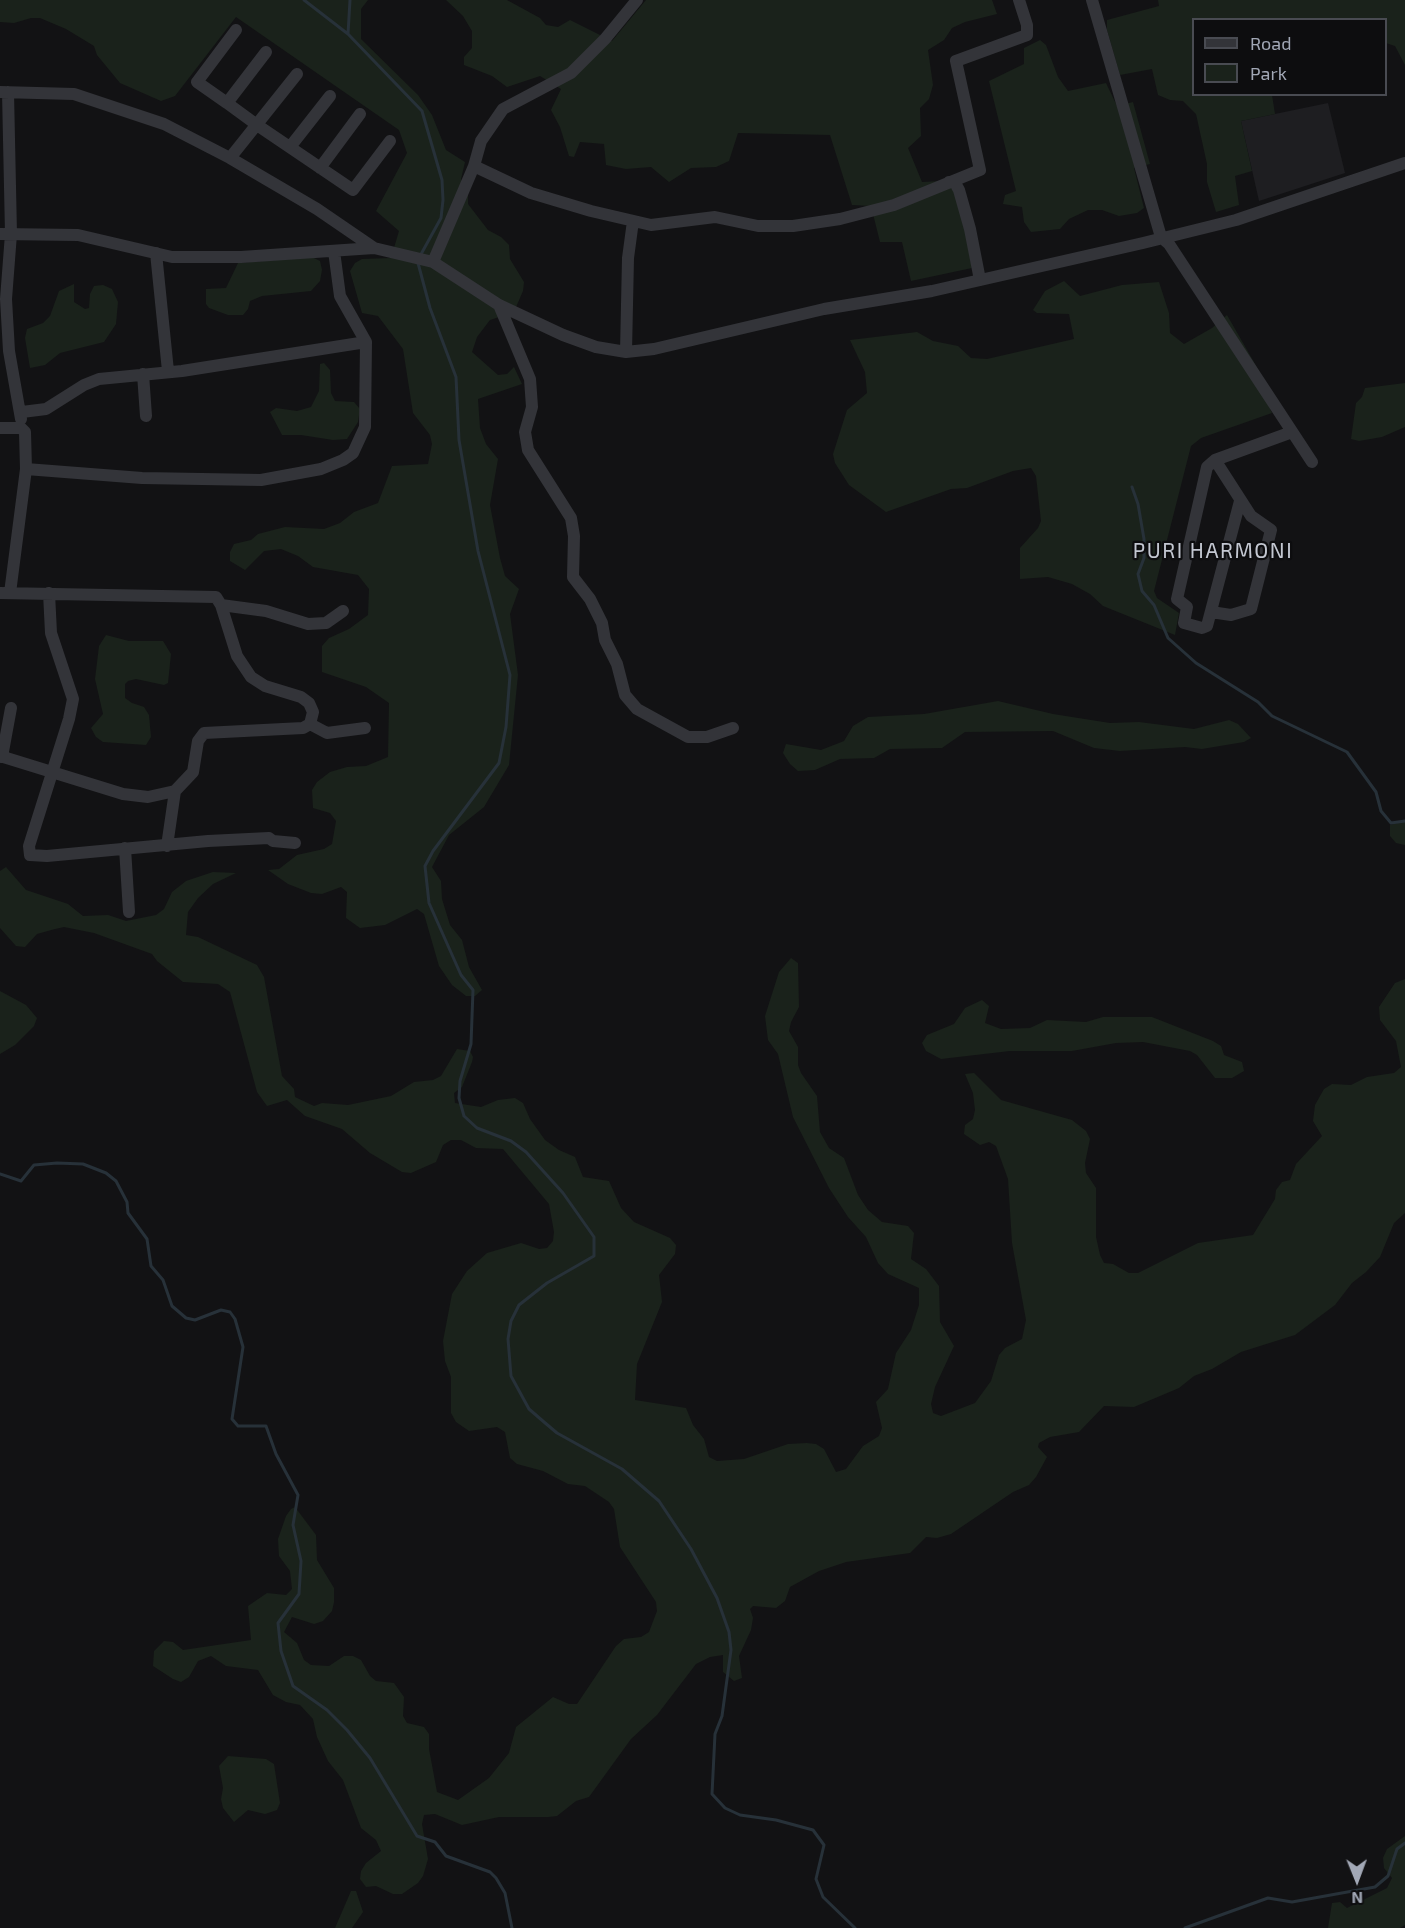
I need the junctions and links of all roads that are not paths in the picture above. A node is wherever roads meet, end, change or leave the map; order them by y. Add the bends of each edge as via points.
1 (637, 0) edge
2 (1019, 0) edge
3 (1092, 0) edge
4 (236, 30) dead end
5 (266, 51) dead end
6 (297, 74) dead end
7 (4, 92) edge
8 (330, 96) dead end
9 (227, 103) junction
10 (360, 114) dead end
11 (257, 125) junction
12 (390, 141) dead end
13 (290, 147) junction
14 (230, 158) junction
15 (1405, 163) edge
16 (474, 166) junction
17 (320, 168) junction
18 (949, 182) junction
19 (633, 221) junction
20 (6, 234) edge
21 (1161, 237) junction
22 (374, 248) junction
23 (334, 251) junction
24 (156, 253) junction
25 (428, 261) junction
26 (980, 280) junction
27 (500, 305) junction
28 (366, 342) junction
29 (626, 352) junction
30 (168, 371) junction
31 (143, 374) junction
32 (22, 412) junction
33 (146, 416) dead end
34 (0, 428) edge
35 (21, 428) junction
36 (1292, 432) junction
37 (1215, 460) junction
38 (1312, 462) dead end
39 (26, 469) junction
40 (1240, 501) junction
41 (5, 593) edge
42 (49, 593) junction
43 (221, 604) junction
44 (343, 611) dead end
45 (1211, 612) junction
46 (11, 708) dead end
47 (310, 724) junction
48 (365, 728) dead end
49 (732, 728) dead end
50 (1, 756) edge
51 (53, 771) junction
52 (175, 791) junction
53 (296, 843) dead end
54 (166, 846) junction
55 (125, 848) junction
56 (129, 912) dead end

1 - 16 street via 571,73 504,109 481,141
2 - 18 street via 1027,35 956,61 980,170
3 - 21 street
4 - 9 street via 196,82
5 - 9 street
6 - 11 street
7 - 14 street via 74,94 164,124
7 - 20 street
8 - 13 street
9 - 11 street
10 - 17 street
11 - 13 street
11 - 14 street
12 - 17 street via 353,190
13 - 17 street
14 - 22 street
15 - 21 street via 1236,220
16 - 19 street via 531,192
16 - 25 street
18 - 19 street via 894,205 793,226 759,226 715,217 668,224
18 - 26 street via 959,190
19 - 29 street via 628,258
20 - 24 street via 78,235
20 - 32 street via 9,351
21 - 26 street
21 - 36 street
22 - 23 street
22 - 25 street
23 - 24 street via 188,258
23 - 28 street via 340,296
24 - 30 street
25 - 27 street
26 - 29 street
27 - 29 street via 574,339
27 - 49 street via 530,379 532,407 525,432 528,450 571,518 573,577 602,623 625,695 637,709 688,737 707,737
28 - 30 street
28 - 39 street via 365,427 353,453 321,470 261,480 212,481
30 - 31 street
31 - 32 street via 93,381 46,409
31 - 33 street
32 - 35 street
34 - 35 street
35 - 39 street via 25,432
36 - 37 street
36 - 38 street
37 - 40 street
37 - 45 street via 1207,467 1177,599 1186,606 1184,623 1204,628
39 - 41 street
40 - 45 street
40 - 45 street via 1253,519 1271,530 1252,605 1248,612
41 - 42 street
42 - 43 street via 213,596
42 - 51 street via 51,633 73,699
43 - 44 street via 266,611 309,624 326,623
43 - 47 street via 237,656 251,677 309,703 313,712
46 - 50 street
47 - 48 street via 327,733
47 - 52 street via 303,728 204,733 198,741 193,772
50 - 51 street
51 - 52 street via 123,794 148,797
51 - 55 street via 30,855
52 - 54 street
53 - 54 street via 258,838
54 - 55 street
55 - 56 street

